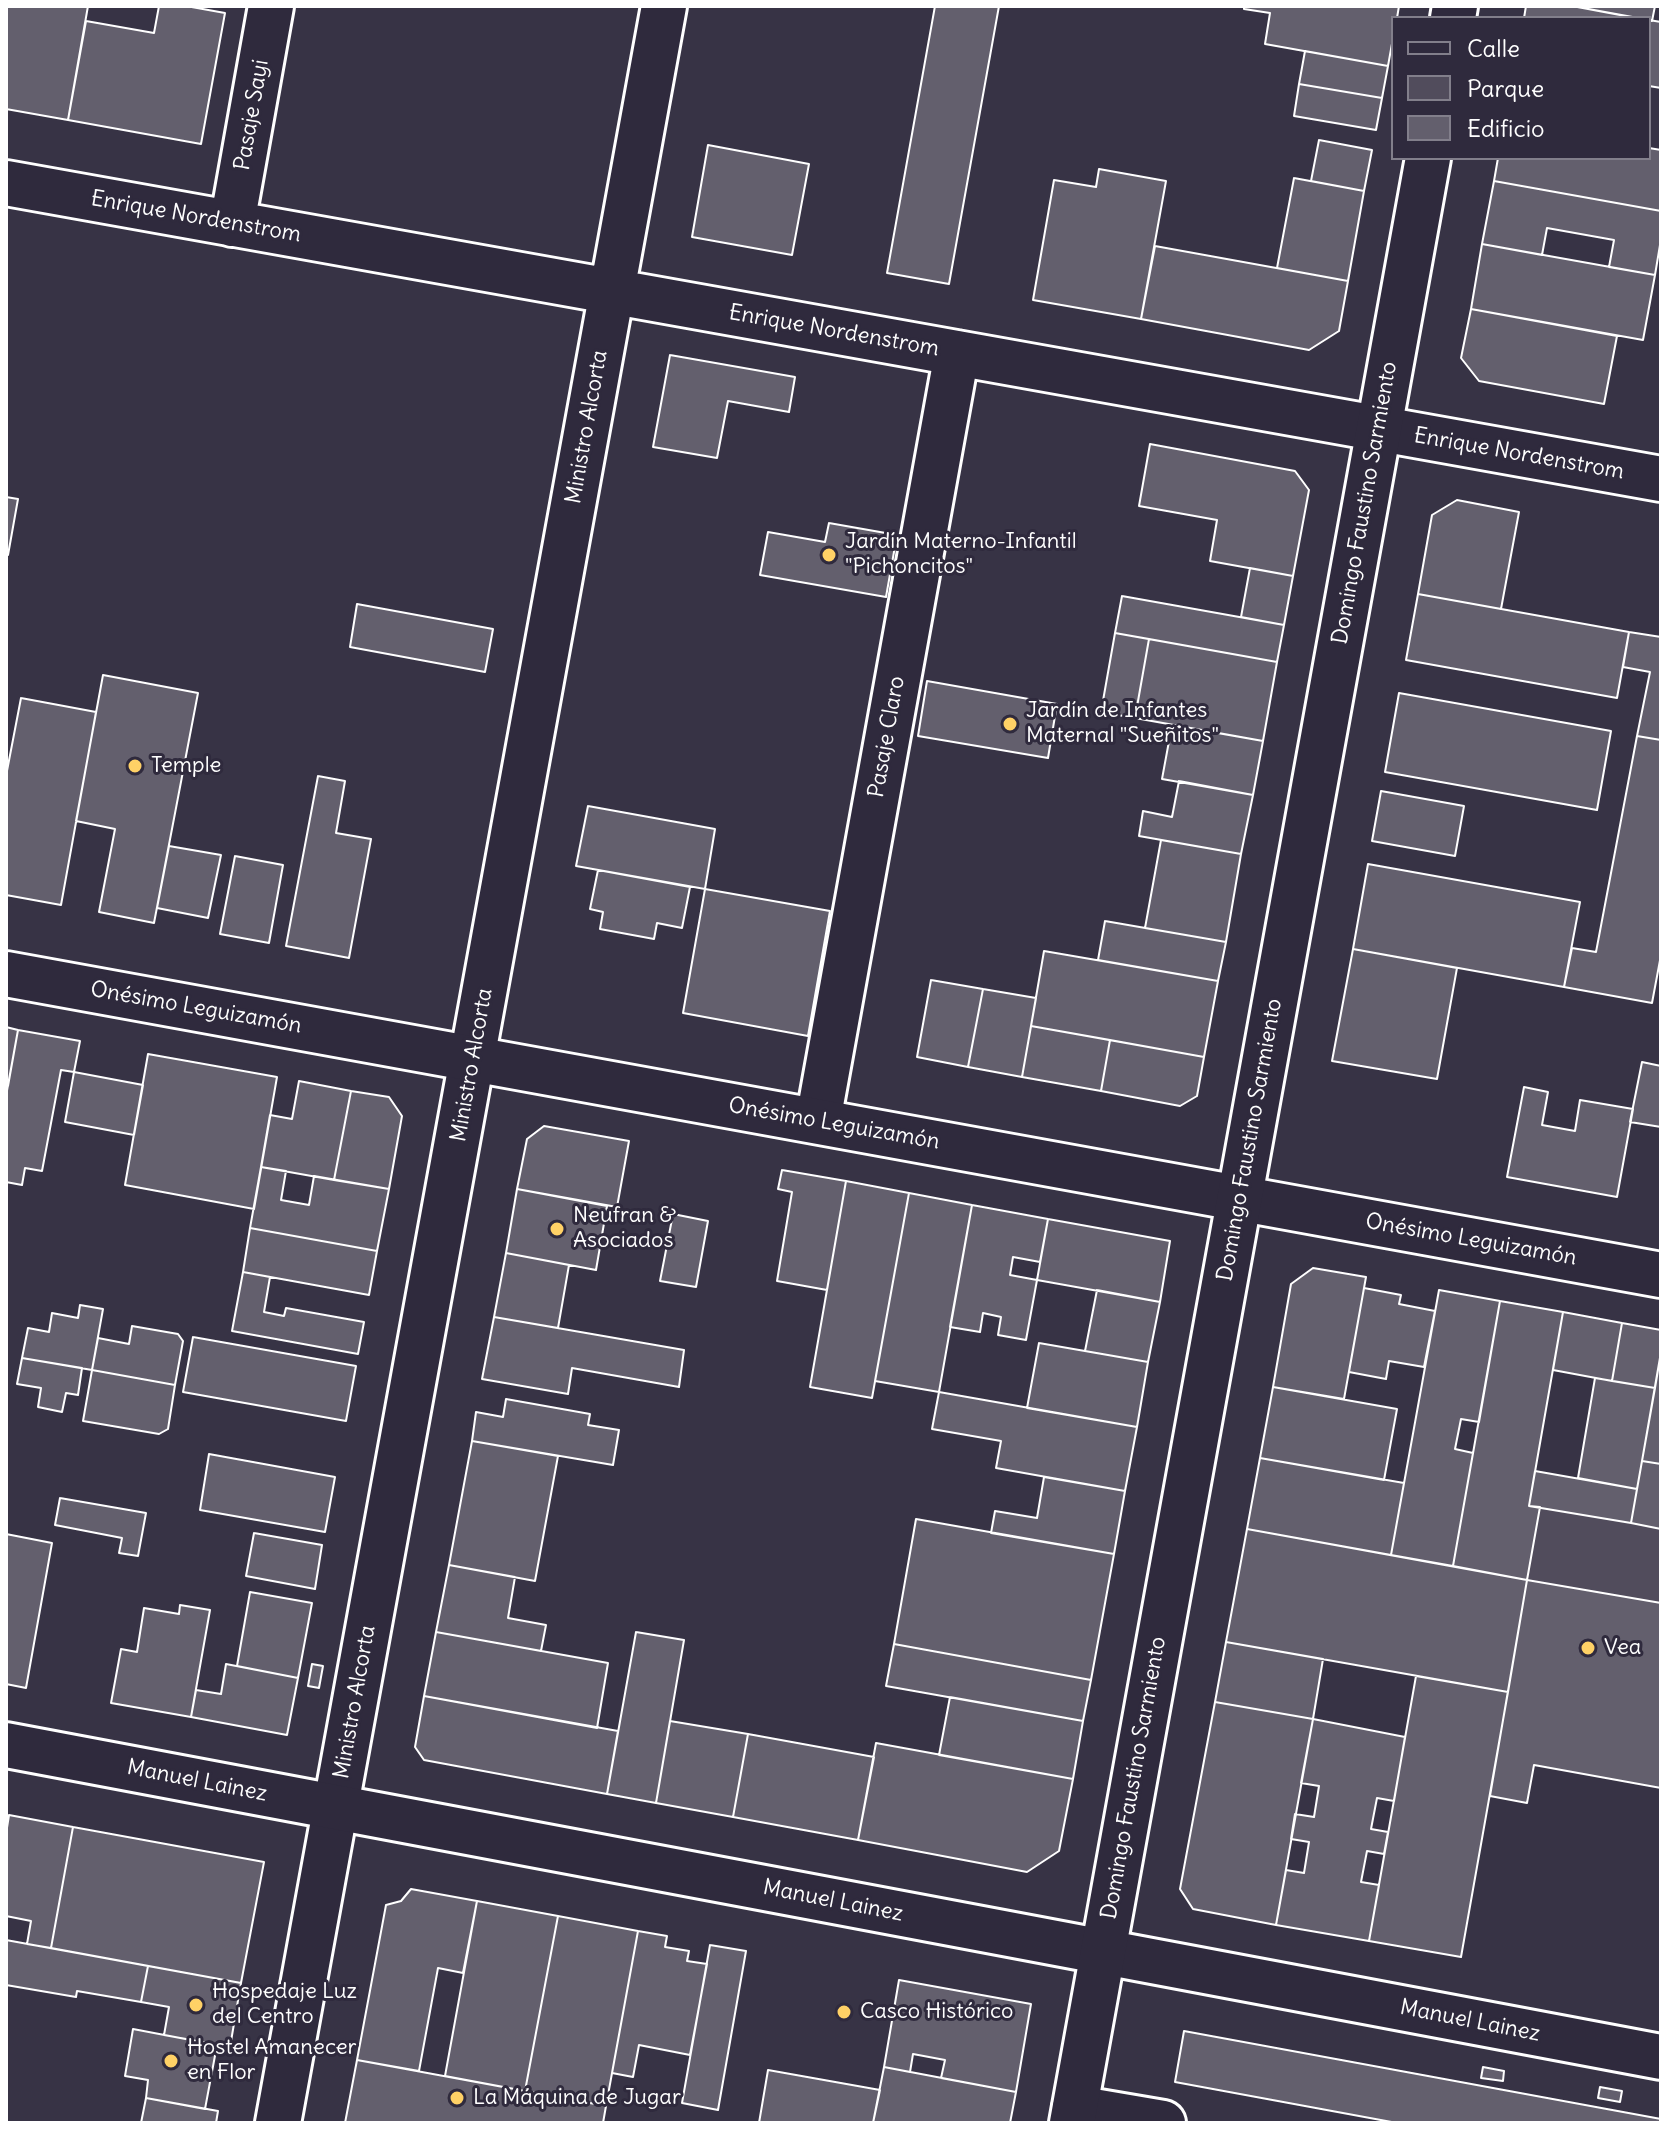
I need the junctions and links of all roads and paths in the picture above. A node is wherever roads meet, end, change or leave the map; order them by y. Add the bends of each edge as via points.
1 (271, 6) edge
2 (664, 6) edge
3 (1428, 160) edge
4 (6, 183) edge
5 (232, 224) junction
6 (612, 292) junction
7 (957, 353) junction
8 (1379, 429) junction
9 (1661, 479) edge
10 (6, 974) edge
11 (473, 1058) junction
12 (818, 1121) junction
13 (1240, 1197) junction
14 (1661, 1275) edge
15 (6, 1745) edge
16 (336, 1807) junction
17 (1103, 1952) junction
18 (1661, 2057) edge
19 (1074, 2115) edge
20 (278, 2123) edge
21 (1163, 2123) edge

1 - 5 street, Pasaje Sayi
2 - 6 street, Ministro Alcorta
3 - 8 street, Domingo Faustino Sarmiento
4 - 5 street, Enrique Nordenstrom
5 - 6 street, Enrique Nordenstrom
6 - 7 street, Enrique Nordenstrom
6 - 11 street, Ministro Alcorta
7 - 8 street, Enrique Nordenstrom
7 - 12 street, Pasaje Claro
8 - 9 street, Enrique Nordenstrom
8 - 13 street, Domingo Faustino Sarmiento
10 - 11 street, Onésimo Leguizamón
11 - 12 street, Onésimo Leguizamón
11 - 16 street, Ministro Alcorta
12 - 13 street, Onésimo Leguizamón
13 - 14 street, Onésimo Leguizamón
13 - 17 street, Domingo Faustino Sarmiento
15 - 16 street, Manuel Lainez
16 - 17 street, Manuel Lainez
16 - 20 street, Ministro Alcorta
17 - 18 street, Manuel Lainez
17 - 19 street, Domingo Faustino Sarmiento
19 - 21 street

